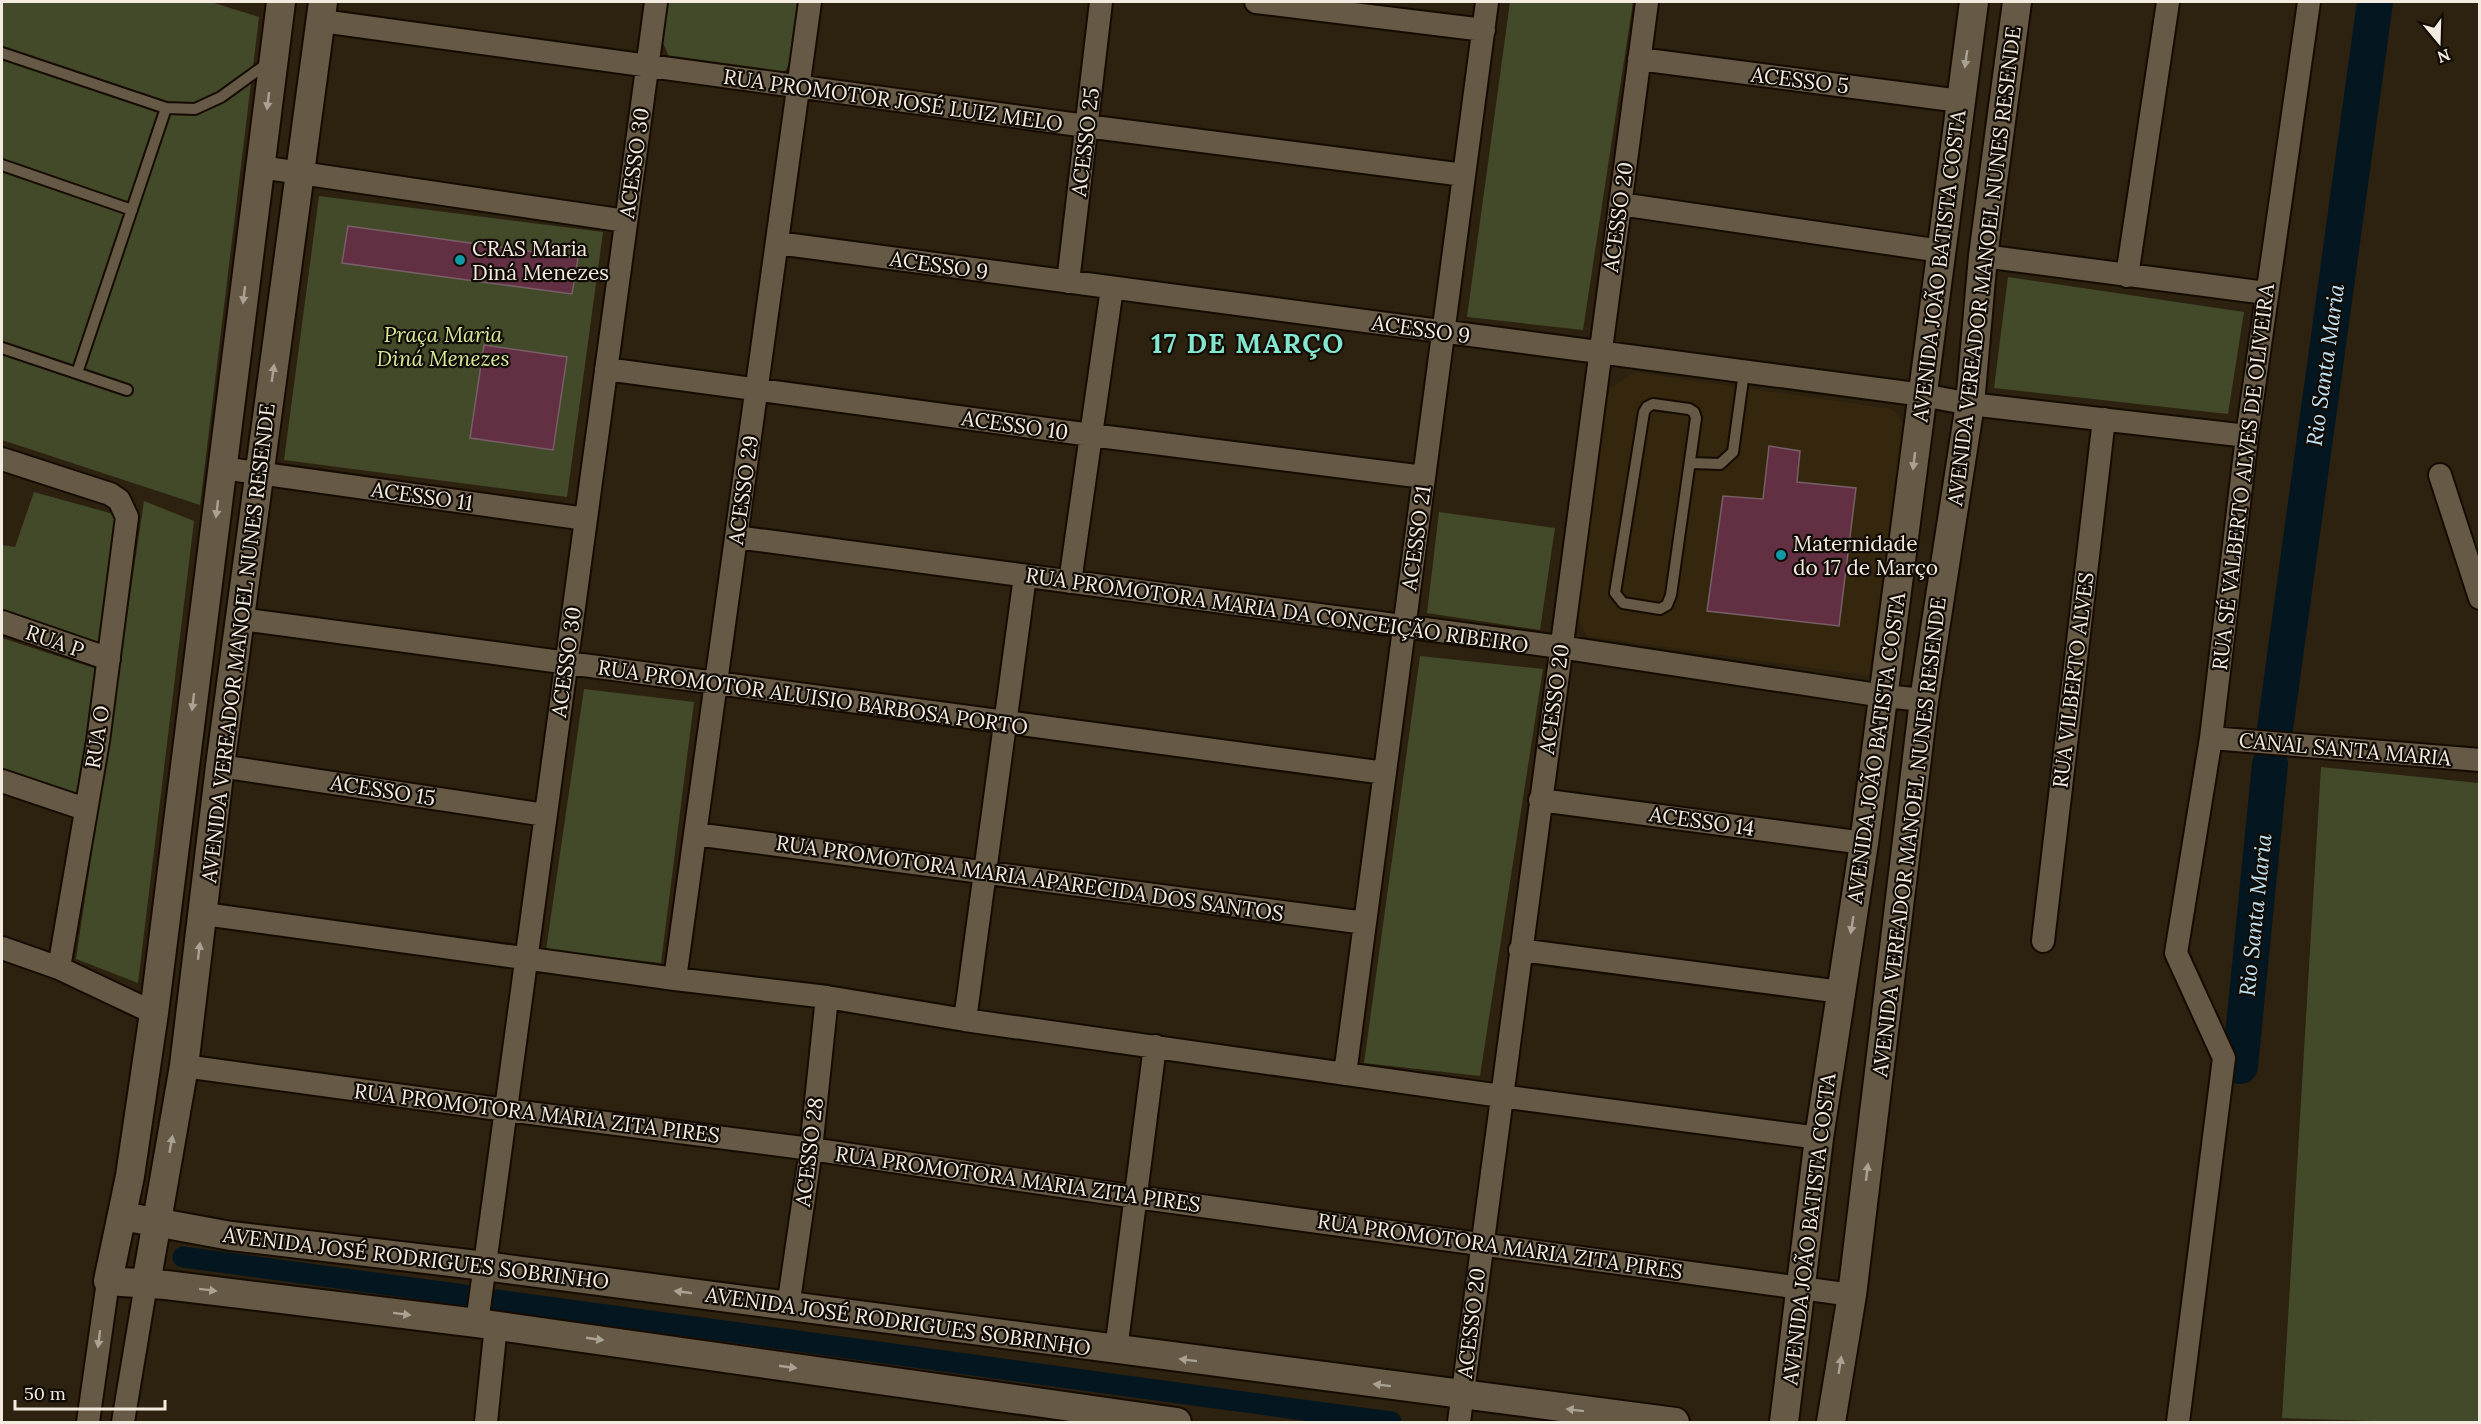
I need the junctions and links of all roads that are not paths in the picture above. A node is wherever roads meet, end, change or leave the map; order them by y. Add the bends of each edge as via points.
1 (281, 2) edge
2 (656, 2) edge
3 (810, 2) edge
4 (1101, 2) edge
5 (1256, 2) edge
6 (1487, 2) edge
7 (1647, 2) edge
8 (1974, 2) edge
9 (2018, 2) edge
10 (2168, 2) edge
11 (2309, 2) edge
12 (322, 11) edge
13 (1484, 30) junction
14 (2, 53) edge
15 (273, 59) junction
16 (1639, 59) junction
17 (647, 66) junction
18 (798, 87) junction
19 (1960, 101) junction
20 (166, 108) junction
21 (1086, 126) junction
22 (2, 165) edge
23 (260, 167) junction
24 (300, 173) junction
25 (1464, 175) junction
26 (1620, 204) junction
27 (132, 210) junction
28 (626, 220) junction
29 (777, 243) junction
30 (1941, 250) junction
31 (1983, 256) junction
32 (2127, 276) junction
33 (1068, 282) junction
34 (1112, 288) junction
35 (2266, 293) junction
36 (1444, 332) junction
37 (2, 348) edge
38 (1600, 352) junction
39 (606, 369) junction
40 (1744, 372) junction
41 (77, 373) junction
42 (127, 390) dead end
43 (756, 390) junction
44 (1923, 395) junction
45 (1970, 404) junction
46 (2104, 419) junction
47 (1091, 435) junction
48 (2247, 436) junction
49 (2, 459) edge
50 (1690, 463) junction
51 (222, 468) junction
52 (259, 473) junction
53 (2440, 475) dead end
54 (1424, 477) junction
55 (586, 519) junction
56 (736, 537) junction
57 (1025, 576) junction
58 (1070, 582) junction
59 (2480, 598) edge
60 (241, 619) junction
61 (2, 622) edge
62 (1404, 627) junction
63 (1560, 647) junction
64 (109, 659) junction
65 (566, 663) junction
66 (716, 684) junction
67 (1884, 696) junction
68 (1924, 700) junction
69 (1005, 723) junction
70 (2211, 738) junction
71 (2480, 760) edge
72 (220, 765) junction
73 (1385, 773) junction
74 (2, 781) edge
75 (1540, 800) junction
76 (85, 809) junction
77 (546, 815) junction
78 (695, 834) junction
79 (1864, 843) junction
80 (985, 872) junction
81 (204, 914) junction
82 (1365, 923) junction
83 (2043, 941) dead end
84 (2, 948) edge
85 (1520, 950) junction
86 (526, 959) junction
87 (59, 968) junction
88 (675, 979) junction
89 (1841, 992) junction
90 (827, 997) junction
91 (154, 1013) junction
92 (965, 1020) junction
93 (1155, 1046) junction
94 (184, 1066) junction
95 (1345, 1074) junction
96 (1501, 1096) junction
97 (506, 1110) junction
98 (1819, 1138) junction
99 (811, 1149) junction
100 (130, 1176) junction
101 (164, 1185) junction
102 (1136, 1197) junction
103 (122, 1216) junction
104 (167, 1224) junction
105 (1481, 1244) junction
106 (485, 1266) junction
107 (108, 1281) junction
108 (156, 1285) junction
109 (1800, 1287) junction
110 (1852, 1295) junction
111 (788, 1307) junction
112 (486, 1324) junction
113 (1116, 1350) junction
114 (1460, 1409) edge
115 (1101, 1417) edge
116 (88, 1422) edge
117 (123, 1422) edge
118 (486, 1422) edge
119 (1178, 1422) edge
120 (1675, 1422) edge
121 (1784, 1422) edge
122 (1831, 1422) edge
123 (2178, 1422) edge

1 - 15 street, AVENIDA VEREADOR MANOEL NUNES RESENDE
2 - 17 street, ACESSO 30
3 - 18 street, ACESSO 29
4 - 21 street, ACESSO 25
5 - 13 street
6 - 13 street, ACESSO 21
7 - 16 street, ACESSO 20
8 -> 19 street, AVENIDA JOÃO BATISTA COSTA
9 - 31 street, AVENIDA VEREADOR MANOEL NUNES RESENDE
10 - 32 street
11 - 35 street, RUA SÉ VALBERTO ALVES DE OLIVEIRA
12 - 17 street, RUA PROMOTOR JOSÉ LUIZ MELO
12 - 24 street, AVENIDA VEREADOR MANOEL NUNES RESENDE
13 - 25 street, ACESSO 21
14 - 20 lane
15 - 20 lane via 221,97 195,109
15 -> 23 street, AVENIDA VEREADOR MANOEL NUNES RESENDE
16 - 19 street, ACESSO 5
16 - 26 street, ACESSO 20
17 - 18 street, RUA PROMOTOR JOSÉ LUIZ MELO
17 - 28 street, ACESSO 30
18 - 21 street, RUA PROMOTOR JOSÉ LUIZ MELO
18 - 29 street, ACESSO 29
19 - 30 street, AVENIDA JOÃO BATISTA COSTA
20 - 27 lane
21 - 25 street, RUA PROMOTOR JOSÉ LUIZ MELO
21 - 33 street, ACESSO 25
22 - 27 lane
23 - 24 street
23 -> 51 street, AVENIDA VEREADOR MANOEL NUNES RESENDE
24 - 28 street
52 -> 24 street, AVENIDA VEREADOR MANOEL NUNES RESENDE
25 - 36 street, ACESSO 21
26 - 30 street
26 - 38 street, ACESSO 20
27 - 41 lane
28 - 39 street, ACESSO 30
29 - 33 street, ACESSO 9
29 - 43 street, ACESSO 29
30 - 44 street, AVENIDA JOÃO BATISTA COSTA
31 - 32 street
31 - 45 street, AVENIDA VEREADOR MANOEL NUNES RESENDE
32 - 35 street
33 - 34 street, ACESSO 9
34 - 36 street, ACESSO 9
34 - 47 street
35 - 48 street, RUA SÉ VALBERTO ALVES DE OLIVEIRA
36 - 38 street, ACESSO 9
36 - 54 street, ACESSO 21
37 - 41 lane
38 - 40 street, ACESSO 9
38 - 63 street, ACESSO 20
39 - 43 street, ACESSO 10
39 - 55 street, ACESSO 30
40 - 44 street, ACESSO 9
40 - 50 lane via 1733,452 1720,464
41 - 42 lane
43 - 47 street, ACESSO 10
43 - 56 street, ACESSO 29
44 - 45 street, ACESSO 9
44 -> 67 street, AVENIDA JOÃO BATISTA COSTA
45 - 46 street, ACESSO 9
45 - 68 street, AVENIDA VEREADOR MANOEL NUNES RESENDE
46 - 48 street, ACESSO 9
46 - 83 street, RUA VILBERTO ALVES
47 - 54 street, ACESSO 10
47 - 58 street
48 - 70 street, RUA SÉ VALBERTO ALVES DE OLIVEIRA
49 - 64 street, RUA O via 110,494 123,505 127,518
50 - 50 lane via 1694,412 1653,404 1647,407 1615,593 1623,603 1660,609 1667,605
51 - 52 street, ACESSO 11
51 -> 91 street, AVENIDA VEREADOR MANOEL NUNES RESENDE
52 - 55 street, ACESSO 11
52 - 60 street, AVENIDA VEREADOR MANOEL NUNES RESENDE
53 - 59 street
54 - 62 street, ACESSO 21
55 - 65 street, ACESSO 30
56 - 57 street, RUA PROMOTORA MARIA DA CONCEIÇÃO RIBEIRO
56 - 66 street, ACESSO 29
57 - 58 street, RUA PROMOTORA MARIA DA CONCEIÇÃO RIBEIRO
57 - 69 street
58 - 62 street, RUA PROMOTORA MARIA DA CONCEIÇÃO RIBEIRO
60 - 65 street, RUA PROMOTOR ALUISIO BARBOSA PORTO
60 - 72 street, AVENIDA VEREADOR MANOEL NUNES RESENDE
61 - 64 street, RUA P
62 - 63 street, RUA PROMOTORA MARIA DA CONCEIÇÃO RIBEIRO
62 - 73 street, ACESSO 21
63 - 67 street, RUA PROMOTORA MARIA DA CONCEIÇÃO RIBEIRO
63 - 75 street, ACESSO 20
64 - 76 street, RUA O
65 - 66 street, RUA PROMOTOR ALUISIO BARBOSA PORTO
65 - 77 street, ACESSO 30
66 - 69 street, RUA PROMOTOR ALUISIO BARBOSA PORTO
66 - 78 street, ACESSO 29
67 - 68 street, RUA PROMOTORA MARIA DA CONCEIÇÃO RIBEIRO
67 - 79 street, AVENIDA JOÃO BATISTA COSTA
110 -> 68 street, AVENIDA VEREADOR MANOEL NUNES RESENDE
69 - 73 street, RUA PROMOTOR ALUISIO BARBOSA PORTO
69 - 80 street
70 - 71 street, CANAL SANTA MARIA
70 - 123 street, RUA SÉ VALBERTO ALVES DE OLIVEIRA via 2176,953 2224,1058
72 - 77 street, ACESSO 15
72 - 81 street, AVENIDA VEREADOR MANOEL NUNES RESENDE
73 - 82 street, ACESSO 21
74 - 76 street
75 - 79 street, ACESSO 14
75 - 85 street, ACESSO 20
76 - 87 street, RUA O
77 - 86 street, ACESSO 30
78 - 80 street, RUA PROMOTORA MARIA APARECIDA DOS SANTOS
78 - 88 street, ACESSO 29
79 -> 89 street, AVENIDA JOÃO BATISTA COSTA
80 - 82 street, RUA PROMOTORA MARIA APARECIDA DOS SANTOS
80 - 92 street
81 - 86 street
94 -> 81 street, AVENIDA VEREADOR MANOEL NUNES RESENDE
82 - 95 street, ACESSO 21
84 - 87 street
85 - 89 street
85 - 96 street, ACESSO 20
86 - 88 street
86 - 97 street, ACESSO 30
87 - 91 street
88 - 90 street
89 - 98 street, AVENIDA JOÃO BATISTA COSTA
90 - 92 street
90 - 99 street, ACESSO 28
91 - 100 street, AVENIDA VEREADOR MANOEL NUNES RESENDE
92 - 93 street
93 - 95 street
93 - 102 street
94 - 97 street, RUA PROMOTORA MARIA ZITA PIRES
101 -> 94 street, AVENIDA VEREADOR MANOEL NUNES RESENDE
95 - 96 street
96 - 98 street
96 - 105 street, ACESSO 20
97 - 99 street, RUA PROMOTORA MARIA ZITA PIRES
97 - 106 street, ACESSO 30
98 - 109 street, AVENIDA JOÃO BATISTA COSTA
99 - 102 street, RUA PROMOTORA MARIA ZITA PIRES
99 - 111 street, ACESSO 28
100 - 101 street via 146,1187
100 - 103 street, AVENIDA VEREADOR MANOEL NUNES RESENDE
101 - 104 street, AVENIDA VEREADOR MANOEL NUNES RESENDE
102 - 105 street, RUA PROMOTORA MARIA ZITA PIRES
102 - 113 street
103 - 104 street, AVENIDA JOSÉ RODRIGUES SOBRINHO
103 - 107 street, AVENIDA VEREADOR MANOEL NUNES RESENDE
104 - 106 street, AVENIDA JOSÉ RODRIGUES SOBRINHO via 231,1236
104 - 108 street, AVENIDA VEREADOR MANOEL NUNES RESENDE
105 - 109 street, RUA PROMOTORA MARIA ZITA PIRES
105 - 114 street, ACESSO 20
111 -> 106 street, AVENIDA JOSÉ RODRIGUES SOBRINHO
106 - 112 street, ACESSO 30
107 - 108 street
107 -> 116 street
108 -> 112 street
108 - 117 street
109 - 110 street, RUA PROMOTORA MARIA ZITA PIRES
109 - 121 street, AVENIDA JOÃO BATISTA COSTA
122 -> 110 street, AVENIDA VEREADOR MANOEL NUNES RESENDE
111 - 113 street, AVENIDA JOSÉ RODRIGUES SOBRINHO
112 -> 115 street
112 - 118 street, ACESSO 30
114 -> 113 street, AVENIDA JOSÉ RODRIGUES SOBRINHO
120 -> 114 street, AVENIDA JOSÉ RODRIGUES SOBRINHO
115 - 119 street

